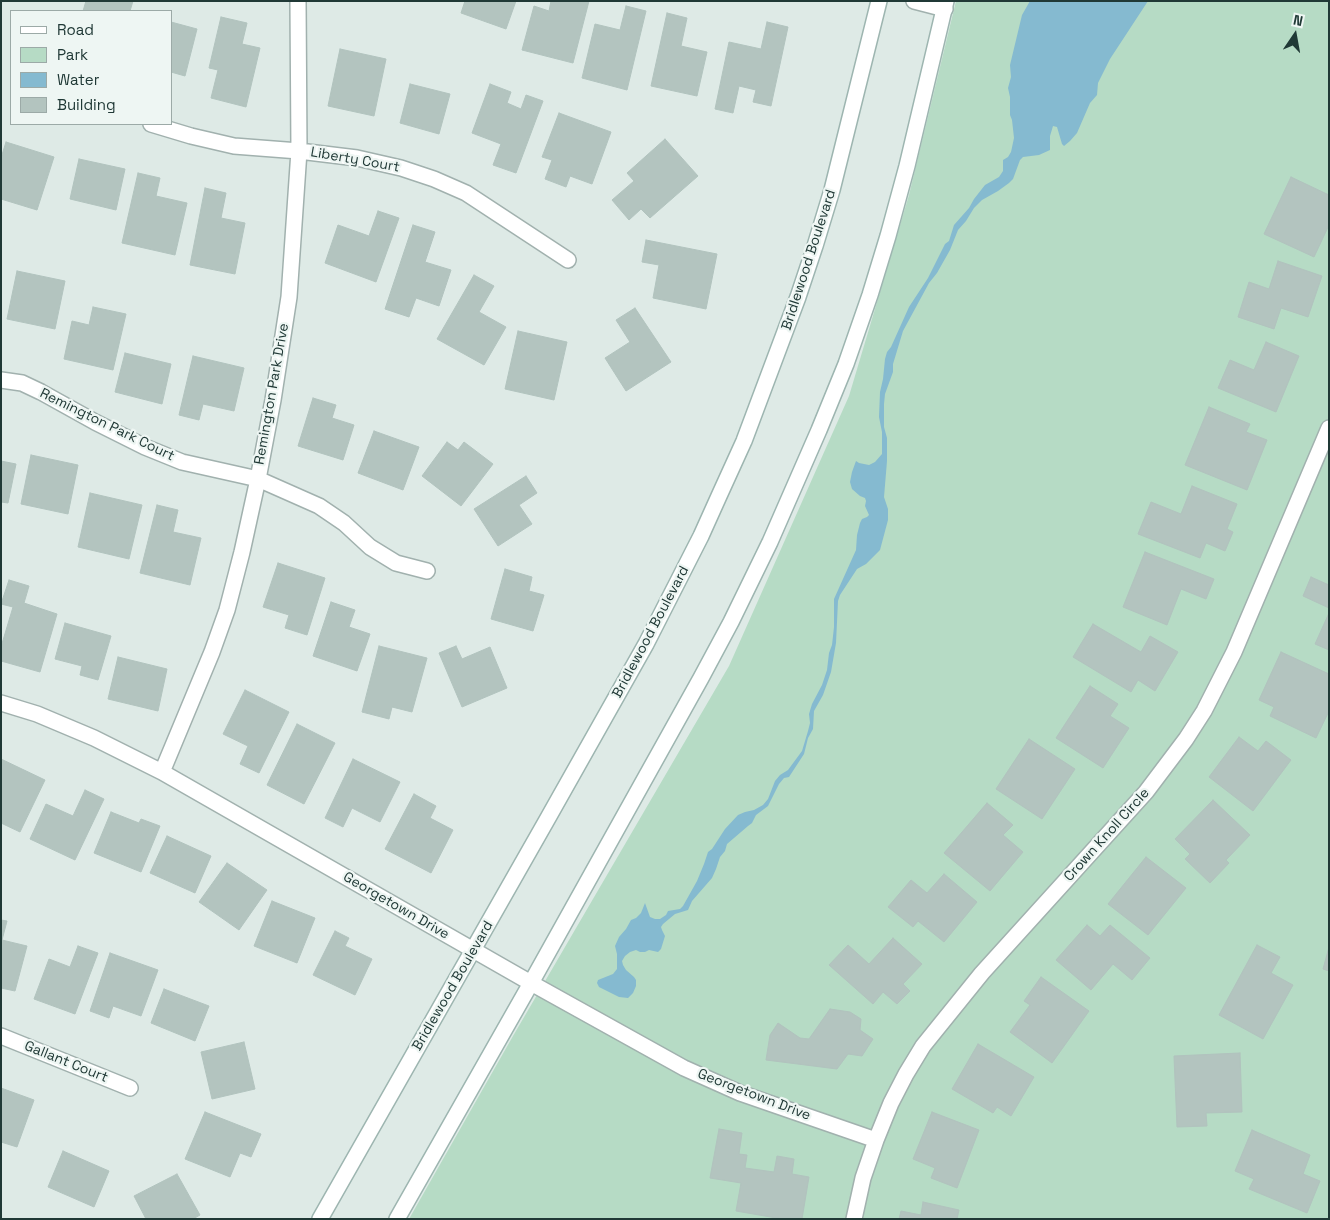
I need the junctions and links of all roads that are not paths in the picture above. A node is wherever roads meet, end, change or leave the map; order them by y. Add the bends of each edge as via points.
1 (298, 1) edge
2 (879, 1) edge
3 (914, 1) edge
4 (945, 5) edge
5 (153, 125) edge
6 (299, 150) junction
7 (568, 260) dead end
8 (1, 380) edge
9 (1329, 428) edge
10 (258, 479) junction
11 (426, 571) dead end
12 (1, 703) edge
13 (162, 772) junction
14 (473, 950) junction
15 (531, 983) junction
16 (1, 1036) edge
17 (130, 1088) dead end
18 (876, 1140) junction
19 (320, 1219) edge
20 (397, 1219) edge
21 (854, 1219) edge

1 - 6 street, Remington Park Drive
2 - 14 street, Bridlewood Boulevard via 832,190 798,297 744,441 701,536 646,644
3 - 4 street
4 - 15 street via 888,236 846,364 819,430 731,622
5 - 6 street, Liberty Court via 234,146
6 - 7 street, Liberty Court via 358,158 434,179 466,193
6 - 10 street, Remington Park Drive via 288,297
8 - 10 street, Remington Park Court via 22,383 145,447 182,462
9 - 18 street, Crown Knoll Circle via 1234,652 1191,732 1146,792 982,973 923,1046 894,1096
10 - 11 street, Remington Park Court via 319,506 370,547 396,563
10 - 13 street, Remington Park Drive via 227,610
12 - 13 street, Georgetown Drive via 94,738
13 - 14 street, Georgetown Drive
14 - 15 street, Georgetown Drive
14 - 19 street, Bridlewood Boulevard
15 - 18 street, Georgetown Drive via 707,1079
15 - 20 street
16 - 17 street, Gallant Court
18 - 21 street, Crown Knoll Circle

